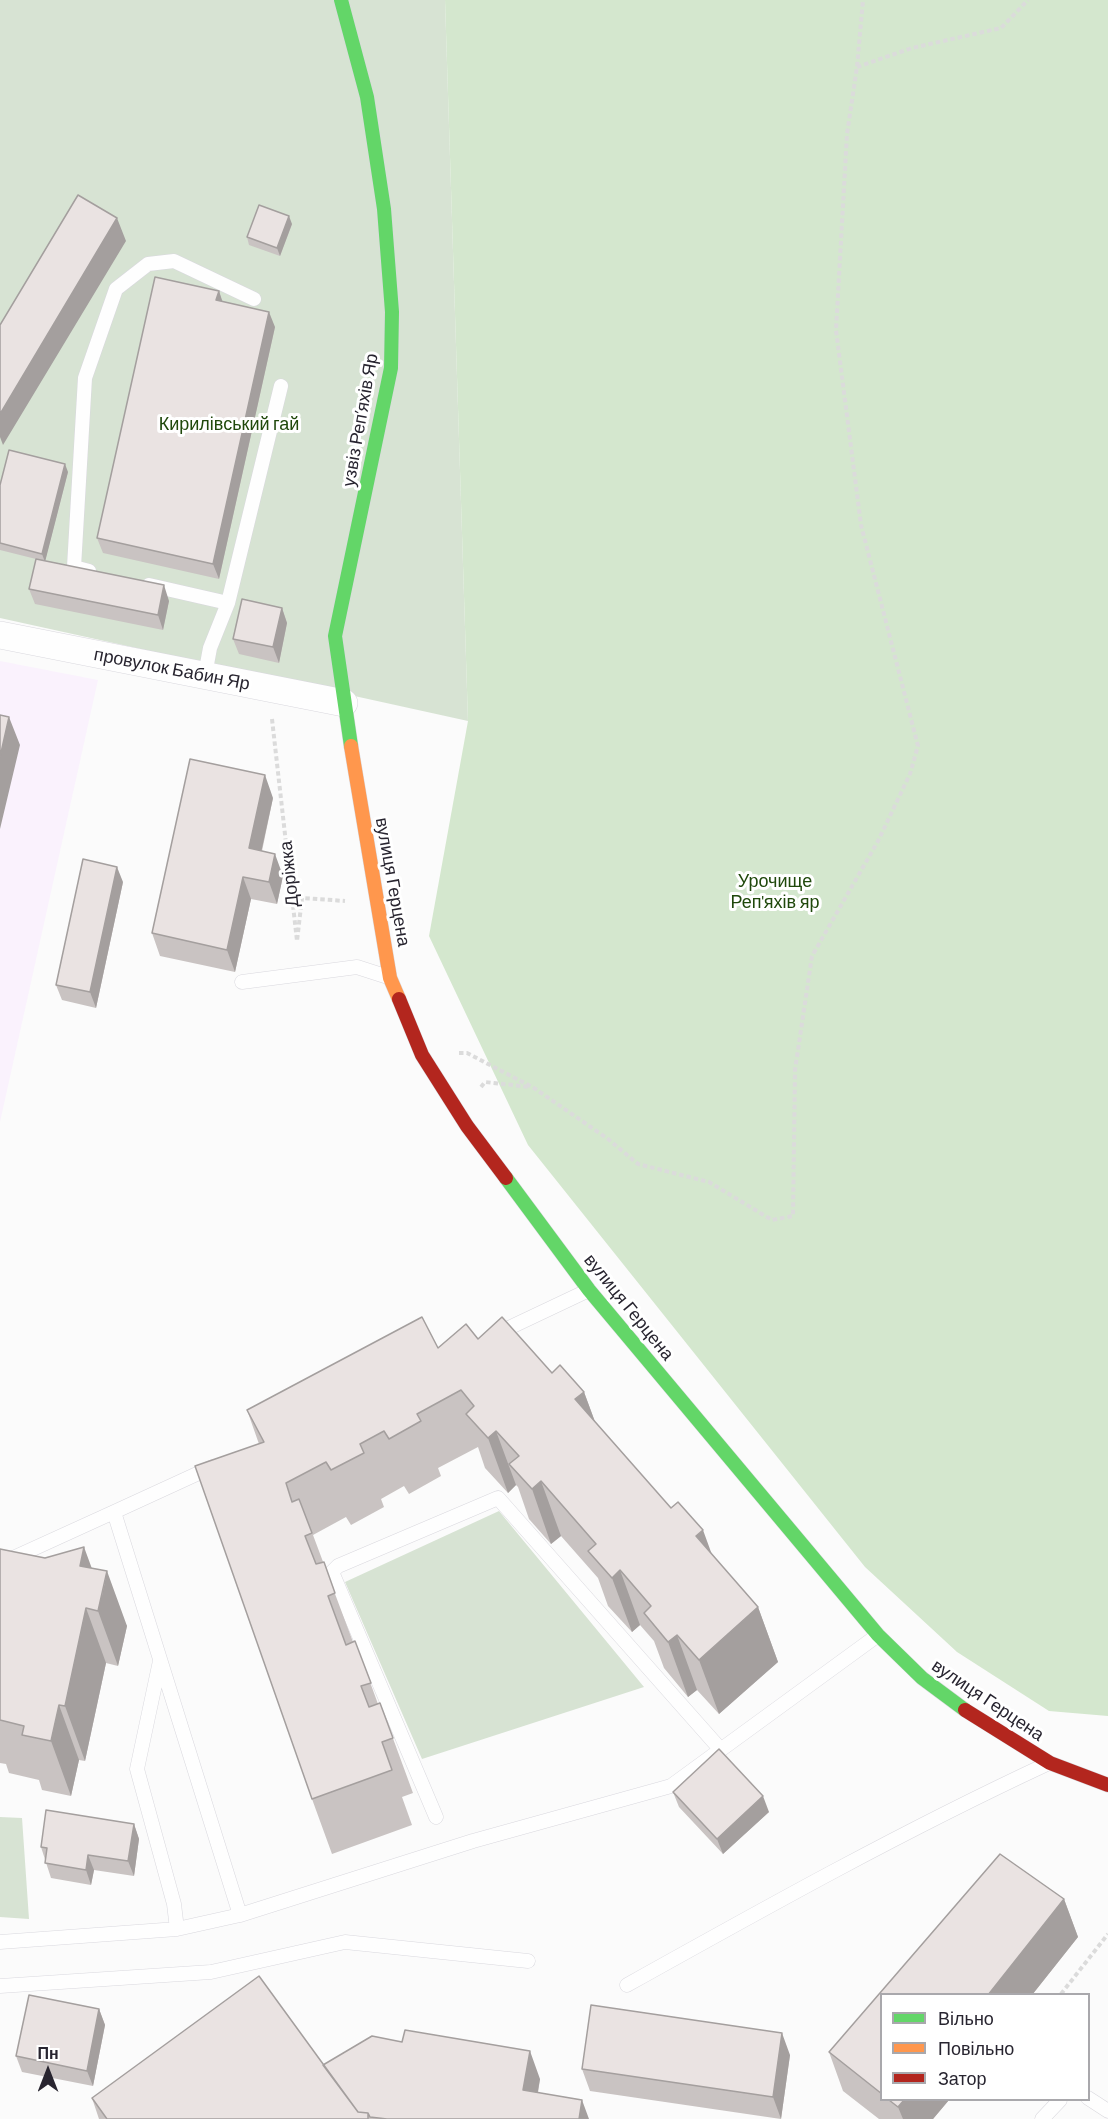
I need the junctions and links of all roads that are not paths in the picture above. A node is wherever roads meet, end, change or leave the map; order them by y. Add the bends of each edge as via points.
1 (341, 0) edge
2 (254, 298) dead end
3 (281, 386) dead end
4 (107, 575) edge
5 (140, 583) edge
6 (228, 603) junction
7 (0, 635) edge
8 (205, 675) junction
9 (344, 703) junction
10 (390, 978) junction
11 (242, 982) dead end
12 (589, 1290) junction
13 (479, 1342) edge
14 (222, 1462) edge
15 (114, 1512) junction
16 (0, 1564) edge
17 (878, 1635) junction
18 (160, 1659) junction
19 (721, 1750) junction
20 (1050, 1763) junction
21 (1108, 1785) edge
22 (436, 1817) dead end
23 (240, 1915) junction
24 (177, 1929) junction
25 (0, 1942) edge
26 (528, 1961) dead end
27 (627, 1984) dead end
28 (0, 1986) edge
29 (1090, 2099) edge
30 (1059, 2101) edge
31 (1108, 2111) edge
32 (1042, 2119) edge

1 - 9 street, узвіз Репʼяхів Яр via 368,97 384,209 392,312 391,368 335,636
2 - 4 lane via 174,261 148,264 116,289 86,378 74,567
3 - 6 lane
5 - 6 lane
6 - 8 lane via 210,648
7 - 8 street, провулок Бабин Яр
8 - 9 street, провулок Бабин Яр
9 - 10 street, вулиця Герцена
10 - 11 lane via 357,967
10 - 12 street, вулиця Герцена via 422,1055
12 - 13 lane
12 - 17 street, вулиця Герцена
14 - 15 lane
15 - 16 lane
15 - 18 lane
17 - 19 lane
17 - 20 street, вулиця Герцена via 922,1678 974,1717
18 - 23 lane
18 - 24 lane via 137,1769 174,1904
19 - 22 lane via 498,1498 338,1566 332,1572
19 - 23 lane via 671,1786 473,1841
20 - 21 street, вулиця Герцена
20 - 27 lane via 816,1880
23 - 24 lane
24 - 25 lane
26 - 28 lane via 345,1942 211,1972
29 - 31 lane
30 - 32 lane

